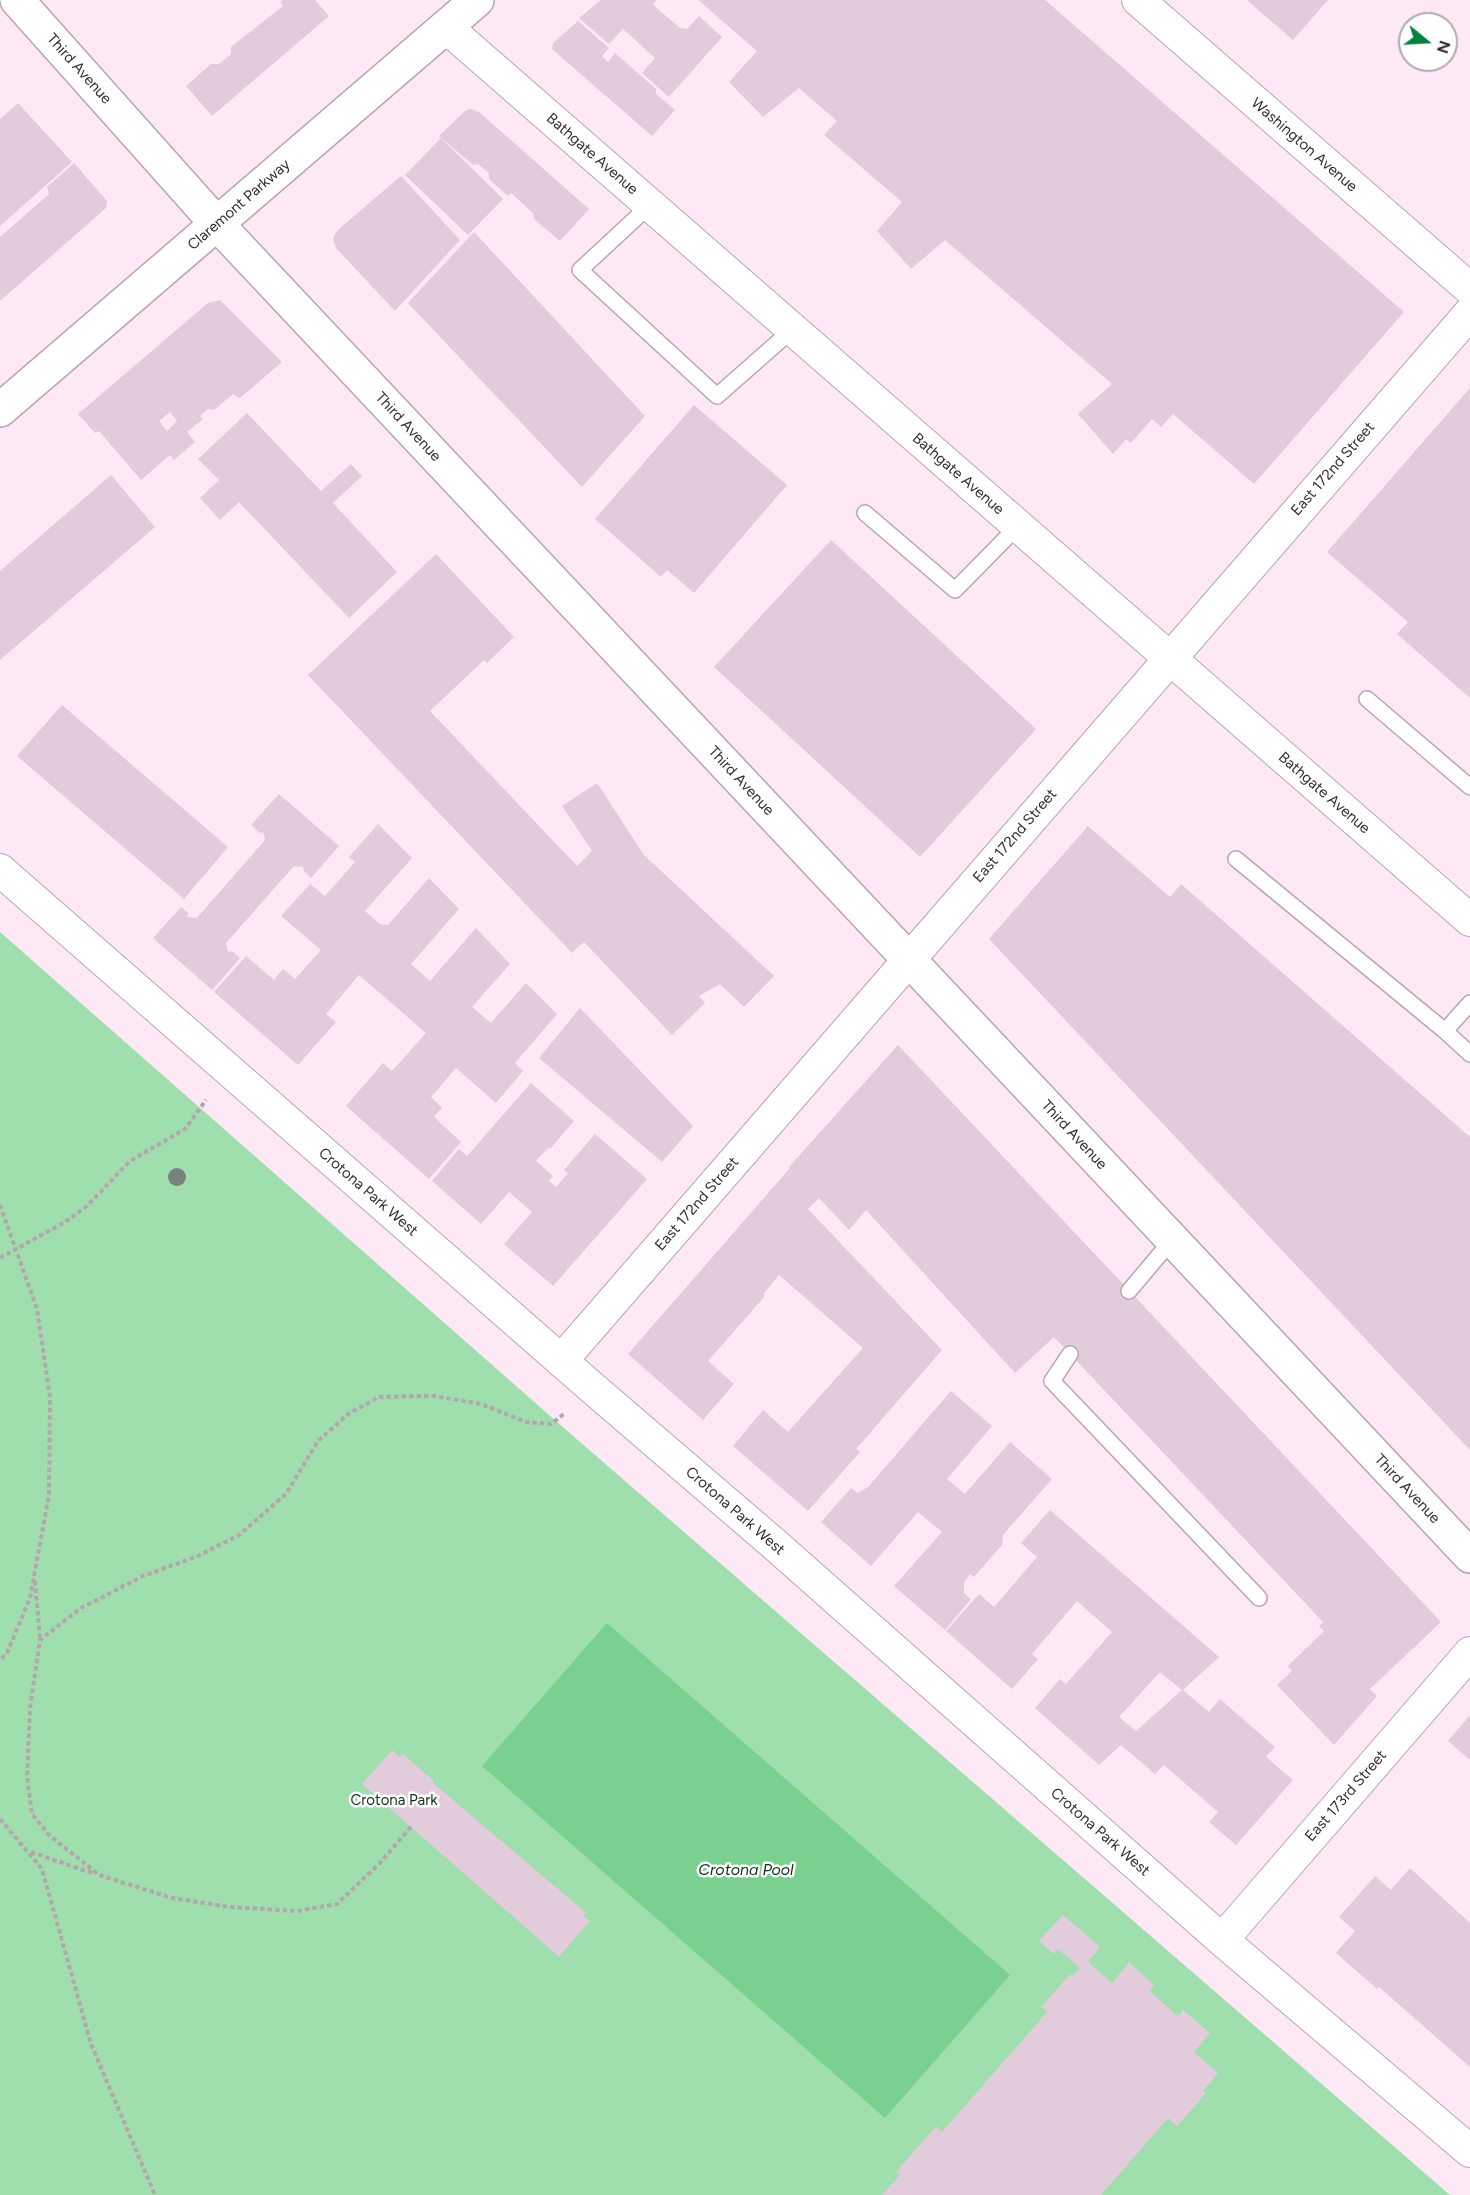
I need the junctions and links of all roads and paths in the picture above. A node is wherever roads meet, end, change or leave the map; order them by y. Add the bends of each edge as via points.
1 (17, 0) edge
2 (477, 0) edge
3 (1138, 0) edge
4 (446, 27) junction
5 (650, 205) junction
6 (217, 224) junction
7 (1470, 289) edge
8 (1470, 313) edge
9 (793, 329) junction
10 (0, 410) edge
11 (865, 513) dead end
12 (1018, 526) junction
13 (1169, 658) junction
14 (1367, 699) dead end
15 (1470, 787) edge
16 (1236, 859) dead end
17 (0, 870) edge
18 (1470, 920) edge
19 (908, 959) junction
20 (1470, 1003) edge
21 (1445, 1031) junction
22 (1470, 1054) edge
23 (206, 1100) dead end
24 (0, 1205) edge
25 (1172, 1240) junction
26 (16, 1250) junction
27 (0, 1258) edge
28 (1129, 1291) dead end
29 (1070, 1354) dead end
30 (561, 1361) junction
31 (565, 1413) dead end
32 (1470, 1556) edge
33 (34, 1576) junction
34 (1259, 1598) dead end
35 (40, 1640) junction
36 (1470, 1653) edge
37 (0, 1660) edge
38 (0, 1819) edge
39 (411, 1827) dead end
40 (29, 1852) junction
41 (99, 1875) junction
42 (1222, 1940) junction
43 (1470, 2151) edge
44 (155, 2195) edge

1 - 6 main road, Third Avenue
2 - 4 main road, Claremont Parkway
3 - 7 street, Washington Avenue
4 - 5 street, Bathgate Avenue
4 - 6 main road, Claremont Parkway
5 - 9 street, Bathgate Avenue
5 - 9 lane via 580,270 717,396
6 - 10 main road, Claremont Parkway
6 - 19 main road, Third Avenue
8 - 13 street, East 172nd Street
9 - 12 street, Bathgate Avenue
11 - 12 lane via 955,590
12 - 13 street, Bathgate Avenue
13 - 18 street, Bathgate Avenue
13 - 19 street, East 172nd Street
14 - 15 lane
16 - 21 lane
17 - 30 street, Crotona Park West
19 - 25 main road, Third Avenue
19 - 30 street, East 172nd Street
20 - 21 lane
21 - 22 lane
23 - 26 path via 185,1129 130,1161 87,1206
24 - 26 path
25 - 28 lane
25 - 32 main road, Third Avenue
26 - 27 path
26 - 33 path via 37,1309 50,1397 49,1495
29 - 34 lane via 1052,1381
30 - 42 street, Crotona Park West
31 - 35 path via 551,1424 526,1422 482,1404 434,1396 379,1397 348,1414 318,1441 286,1494 239,1535 198,1556 143,1576 81,1608
33 - 35 path
33 - 37 path via 30,1598 7,1653
35 - 41 path via 30,1708 27,1777 32,1814 49,1835
36 - 42 street, East 173rd Street
38 - 40 path
39 - 41 path via 337,1904 297,1911 172,1898
40 - 41 path
40 - 44 path via 42,1869 91,2044
42 - 43 street, Crotona Park West

